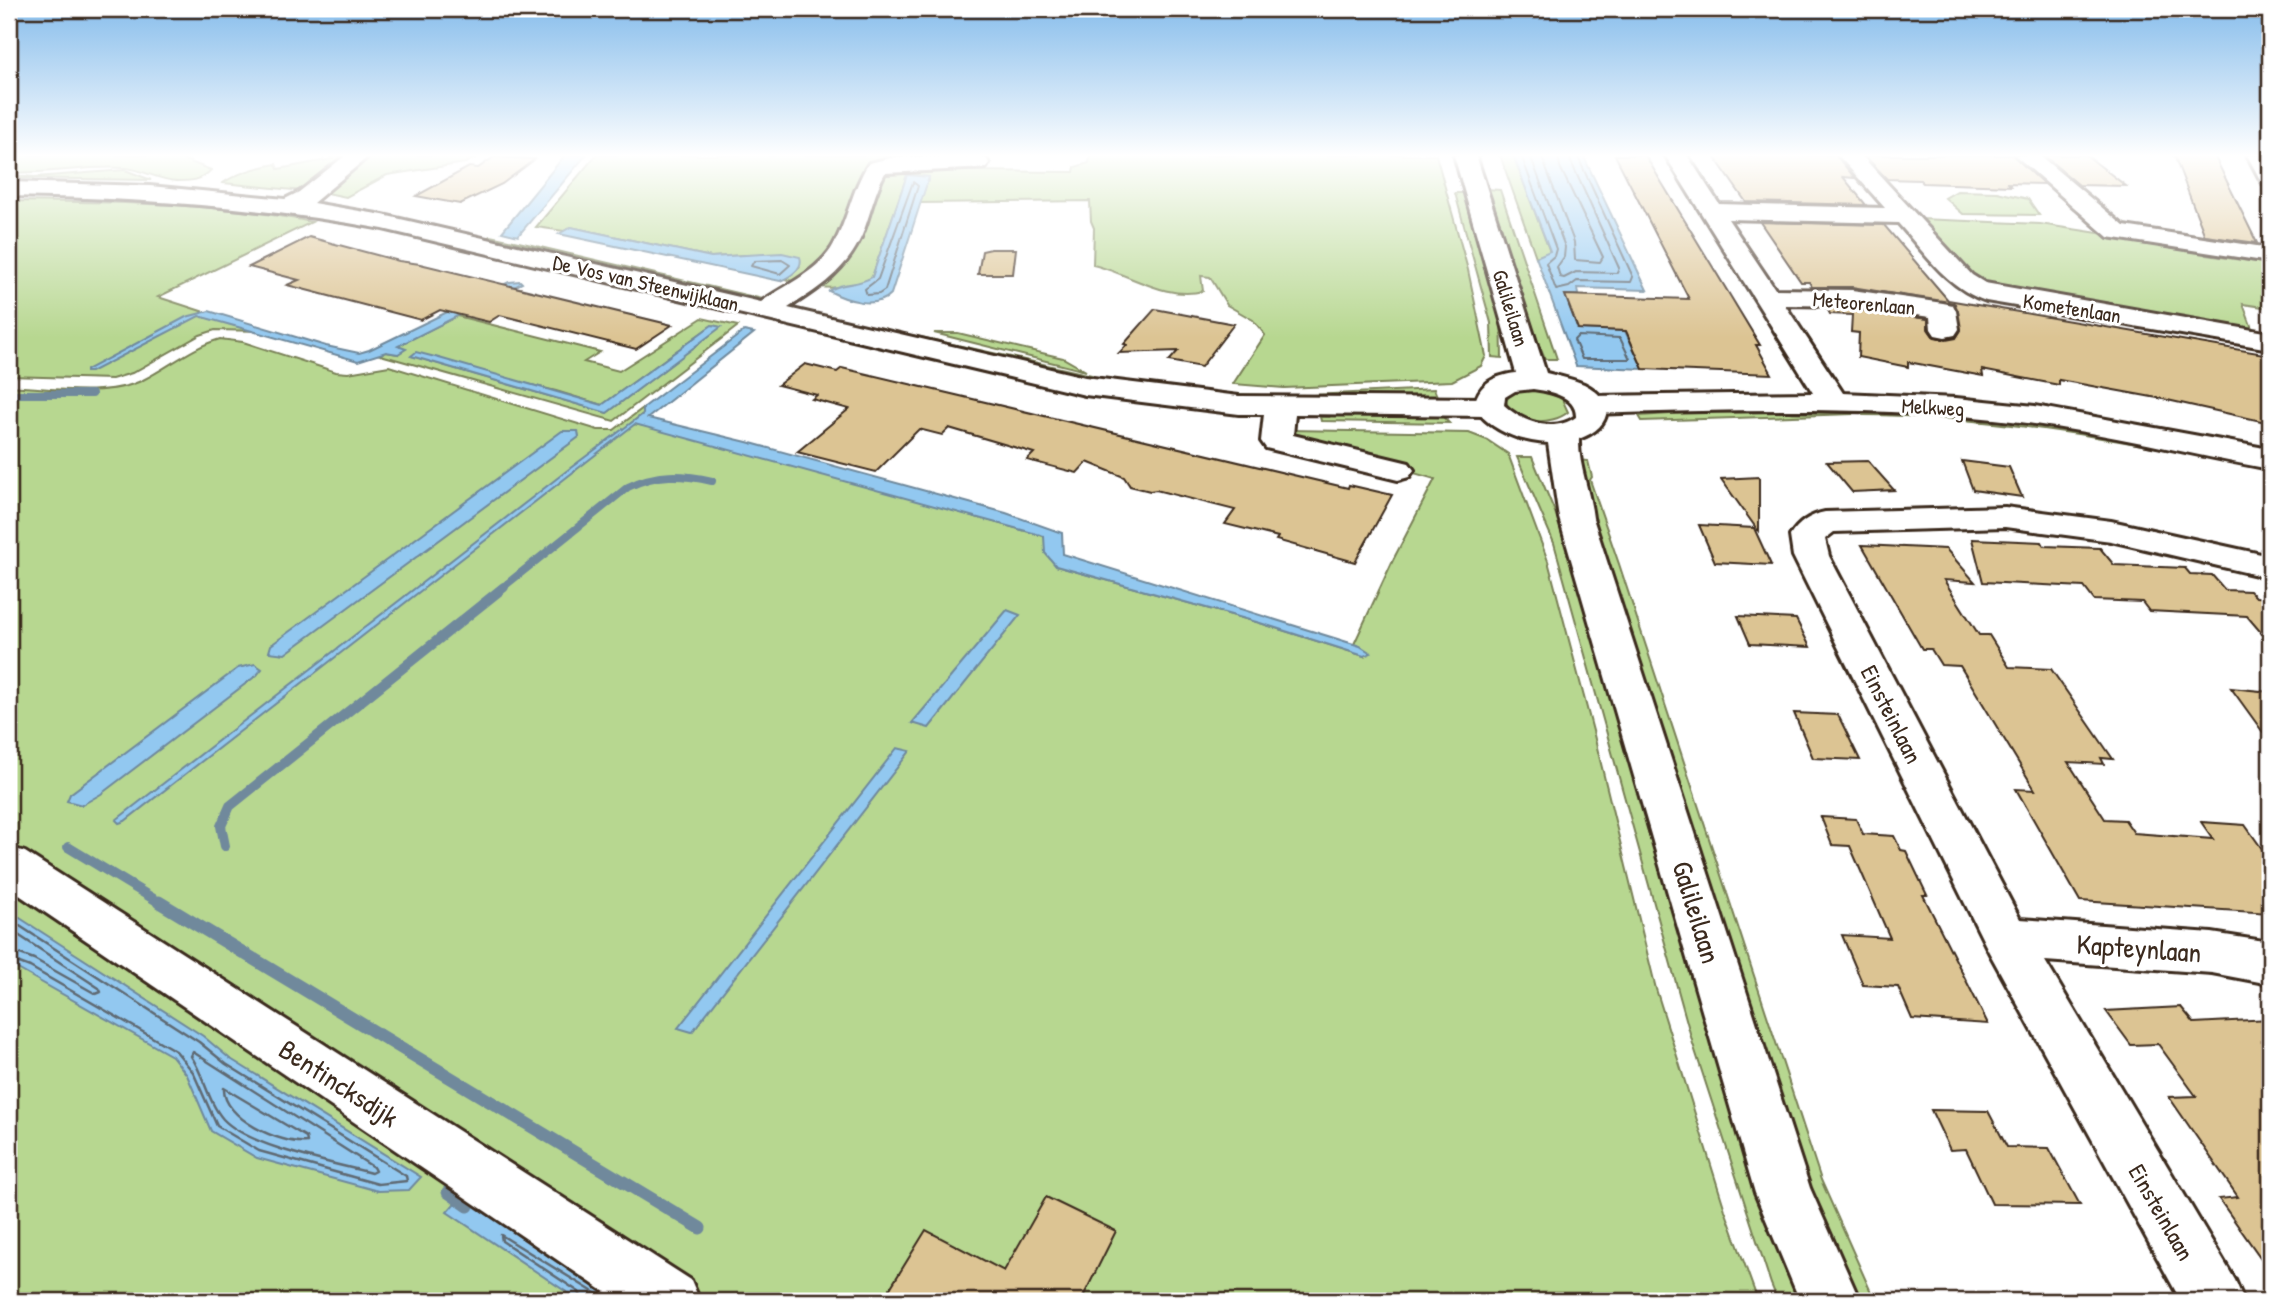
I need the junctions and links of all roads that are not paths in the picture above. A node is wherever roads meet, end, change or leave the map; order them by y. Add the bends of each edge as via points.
1 (351, 216) edge
2 (855, 216) edge
3 (1483, 216) edge
4 (1714, 216) edge
5 (1903, 216) edge
6 (2098, 216) edge
7 (2270, 255) edge
8 (1766, 297) junction
9 (766, 311) junction
10 (1945, 329) dead end
11 (2270, 341) edge
12 (1533, 380) junction
13 (1834, 403) junction
14 (1591, 405) junction
15 (1280, 407) junction
16 (1489, 407) junction
17 (1525, 430) junction
18 (1564, 432) junction
19 (2270, 459) edge
20 (1398, 470) dead end
21 (1576, 518) junction
22 (2270, 566) edge
23 (9, 865) edge
24 (2006, 938) junction
25 (2270, 964) edge
26 (670, 1301) edge
27 (1829, 1301) edge
28 (2214, 1301) edge

1 - 9 street, De Vos van Steenwijklaan
2 - 9 street via 844,248 828,269
3 - 12 street, Galileilaan
4 - 8 street, Meteorenlaan
5 - 11 street, Kometenlaan via 1976,289
6 - 7 street via 2117,232
8 - 10 street, Meteorenlaan via 1852,298 1943,311
8 - 13 street, Meteorenlaan
9 - 15 street, De Vos van Steenwijklaan via 1085,386
12 - 14 street via 1574,391
12 - 16 street via 1497,387
13 - 14 street, Melkweg
13 - 19 street, Melkweg via 1958,407 2070,421
14 - 18 street via 1591,420
15 - 16 street, De Vos van Steenwijklaan
15 - 20 street via 1277,440
16 - 17 street
17 - 18 street
17 - 21 street, Galileilaan via 1554,494
18 - 21 street, Galileilaan via 1563,453
21 - 27 street, Galileilaan via 1783,1193
22 - 24 street, Einsteinlaan via 2110,531 2005,517 1825,522 1807,536 1811,556
23 - 26 street, Bentincksdijk
24 - 25 street, Kapteynlaan via 2212,953
24 - 28 street, Einsteinlaan

